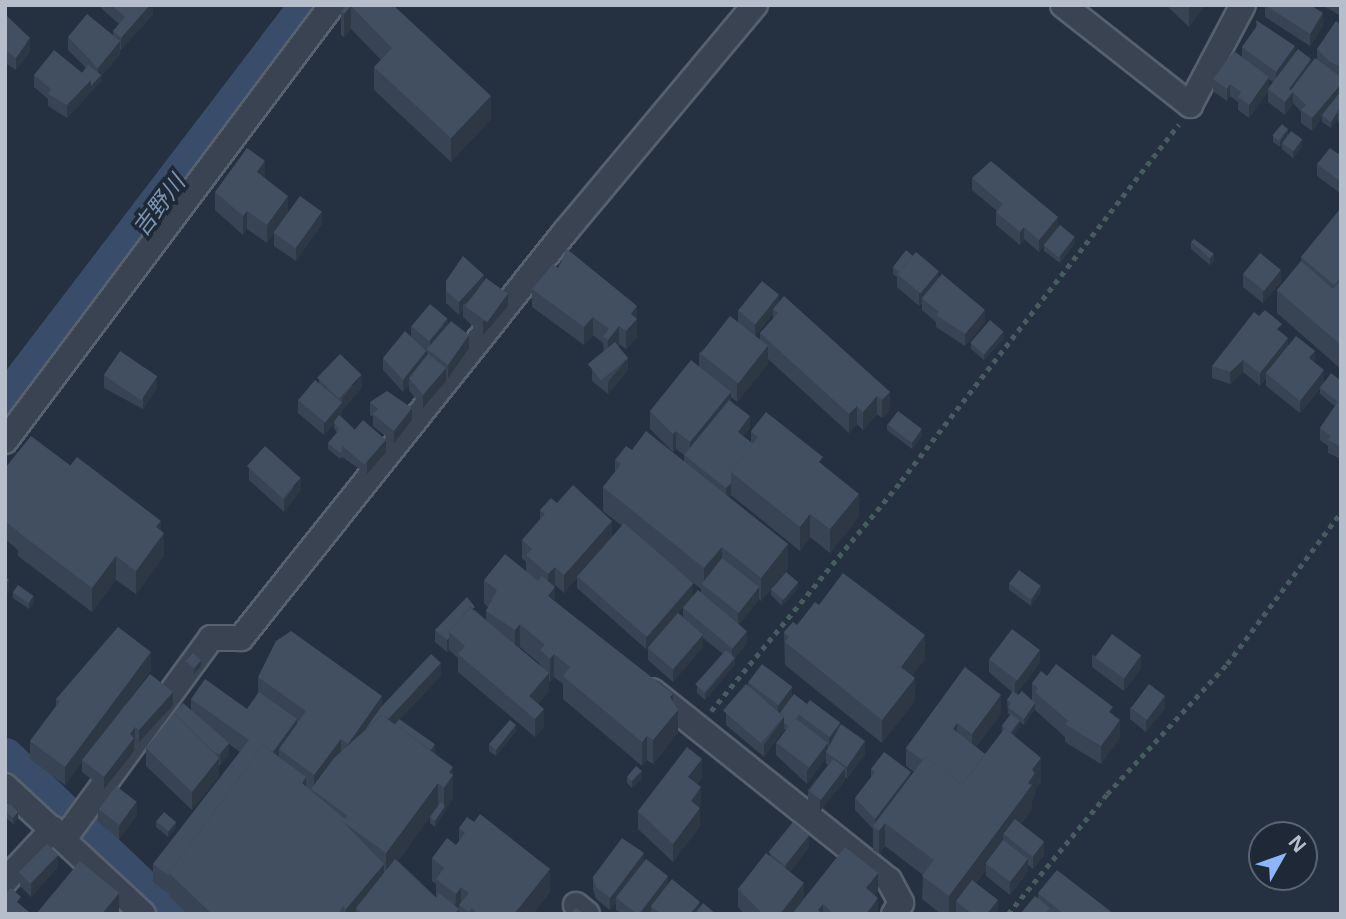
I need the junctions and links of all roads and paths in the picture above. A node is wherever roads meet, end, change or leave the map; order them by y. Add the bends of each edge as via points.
1 (332, 5) edge
2 (755, 5) edge
3 (1063, 5) edge
4 (1243, 5) edge
5 (1190, 105) junction
6 (5, 441) edge
7 (1341, 513) edge
8 (632, 675) edge
9 (697, 729) junction
10 (5, 786) edge
11 (68, 829) junction
12 (5, 881) edge
13 (143, 914) edge
14 (894, 914) edge
15 (1008, 914) edge

1 - 6 street
2 - 11 street via 565,232 241,638 211,638
3 - 5 street
4 - 5 street
5 - 9 path via 1175,131 901,481
7 - 15 path via 1227,664 1107,794
8 - 9 street
9 - 14 street via 889,880 901,903
10 - 11 street
11 - 12 street
11 - 13 street

